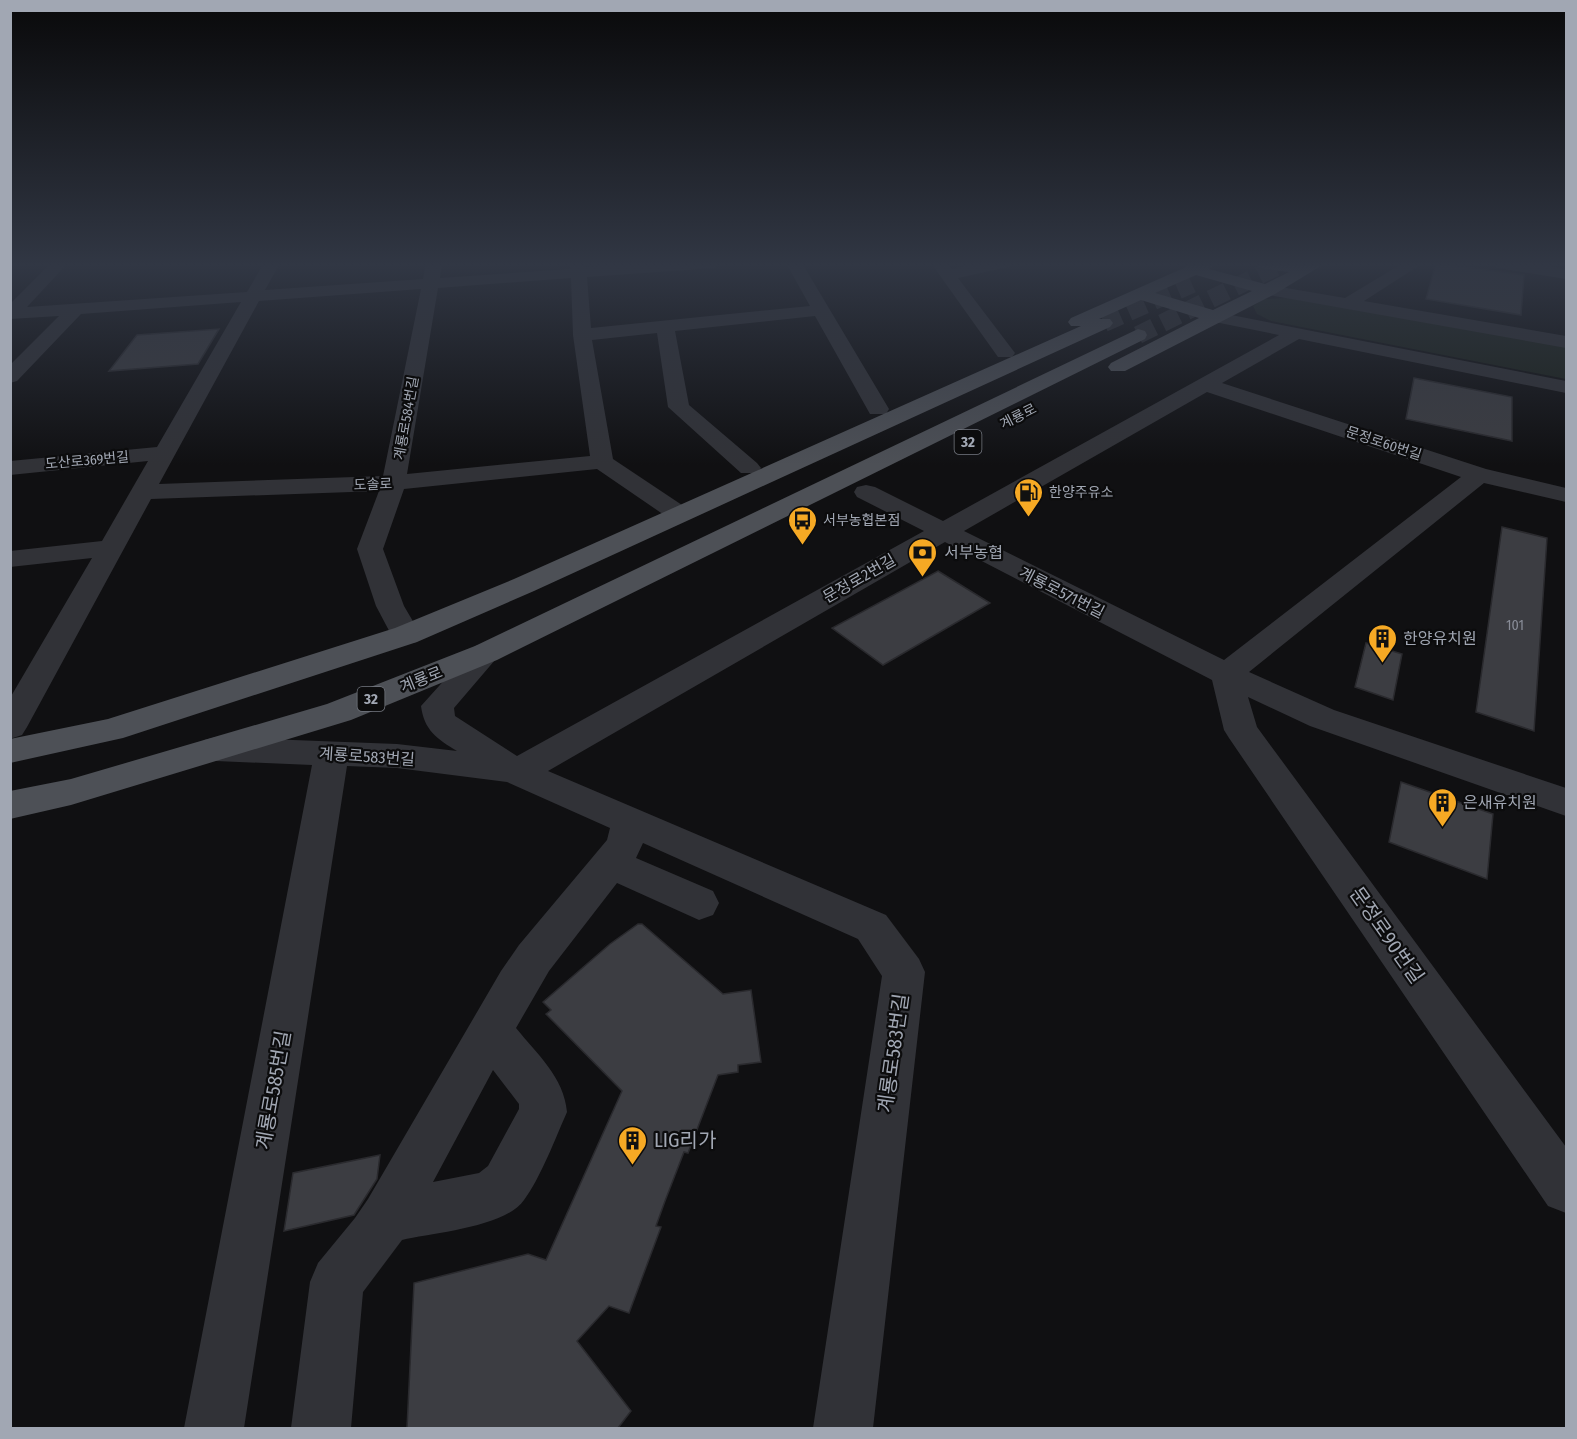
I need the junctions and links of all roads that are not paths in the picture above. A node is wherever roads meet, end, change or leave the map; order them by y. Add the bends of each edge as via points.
1 (55, 330) edge
2 (234, 330) edge
3 (422, 330) edge
4 (582, 330) edge
5 (632, 330) edge
6 (666, 330) edge
7 (833, 330) edge
8 (988, 330) edge
9 (1067, 330) edge
10 (1073, 330) tunnel mouth
11 (1127, 330) tunnel mouth
12 (1172, 330) tunnel mouth
13 (1282, 330) edge
14 (1349, 330) edge
15 (1500, 330) edge
16 (1296, 333) junction
17 (582, 335) junction
18 (1566, 342) edge
19 (1005, 353) junction
20 (1396, 353) junction
21 (10, 377) edge
22 (1204, 384) junction
23 (1566, 387) edge
24 (878, 409) junction
25 (164, 453) junction
26 (930, 461) dead end
27 (602, 462) junction
28 (10, 468) edge
29 (749, 468) junction
30 (1479, 475) junction
31 (394, 483) junction
32 (143, 492) junction
33 (866, 492) dead end
34 (1566, 495) edge
35 (710, 501) junction
36 (824, 512) dead end
37 (679, 514) junction
38 (941, 532) junction
39 (713, 542) junction
40 (112, 548) junction
41 (10, 559) edge
42 (406, 635) junction
43 (486, 653) junction
44 (1226, 674) junction
45 (10, 727) edge
46 (216, 749) junction
47 (10, 751) edge
48 (332, 752) junction
49 (517, 772) junction
50 (1566, 802) edge
51 (10, 806) edge
52 (630, 821) junction
53 (610, 863) junction
54 (699, 903) dead end
55 (491, 1032) junction
56 (1566, 1188) edge
57 (386, 1217) junction
58 (214, 1428) edge
59 (321, 1428) edge
60 (843, 1428) edge

1 - 21 street
2 - 25 street
3 - 31 street, 계룡로584번길
4 - 17 street
5 - 17 street
6 - 29 street via 679,407
7 - 24 street
8 - 19 street
9 - 19 main road
10 - 35 main road
11 - 39 main road, 계룡로 / 32
12 - 26 main road, 계룡로 / 32
13 - 16 street
14 - 20 street via 1381,342
15 - 18 street
16 - 20 street
16 - 22 street, 문정로2번길
17 - 27 street
19 - 24 main road
20 - 23 street
22 - 30 street, 문정로60번길
22 - 38 street, 문정로2번길
24 - 29 main road
25 - 28 street, 도산로369번길
25 - 32 street
27 - 31 street, 도솔로
27 - 37 street
29 - 35 main road via 721,481
30 - 34 street, 문정로60번길
30 - 44 street
31 - 32 street, 도솔로
31 - 42 street, 계룡로584번길 via 370,549 390,606
32 - 40 street
33 - 38 street, 계룡로571번길
35 - 37 main road
36 - 39 main road, 계룡로 / 32 via 762,542
37 - 42 main road
38 - 44 street, 계룡로571번길
38 - 49 street, 문정로2번길
39 - 43 main road, 계룡로 / 32
40 - 41 street
40 - 45 street
42 - 47 main road via 111,729
43 - 46 main road, 계룡로 / 32 via 339,712
43 - 49 street, 계룡로583번길 via 437,706 439,720 448,730
44 - 50 street, 계룡로571번길 via 1322,718
44 - 56 street, 문정로90번길 via 1241,730
46 - 48 street, 계룡로583번길
46 - 51 main road, 계룡로 / 32
48 - 49 street, 계룡로583번길 via 398,756
48 - 58 street, 계룡로585번길
49 - 52 street, 계룡로583번길
52 - 53 street via 624,846
52 - 60 street, 계룡로583번길 via 872,927 904,972
53 - 54 street
53 - 55 street via 534,958
55 - 57 street
55 - 57 street via 542,1096 543,1112 506,1184 489,1196
57 - 59 street via 337,1282

